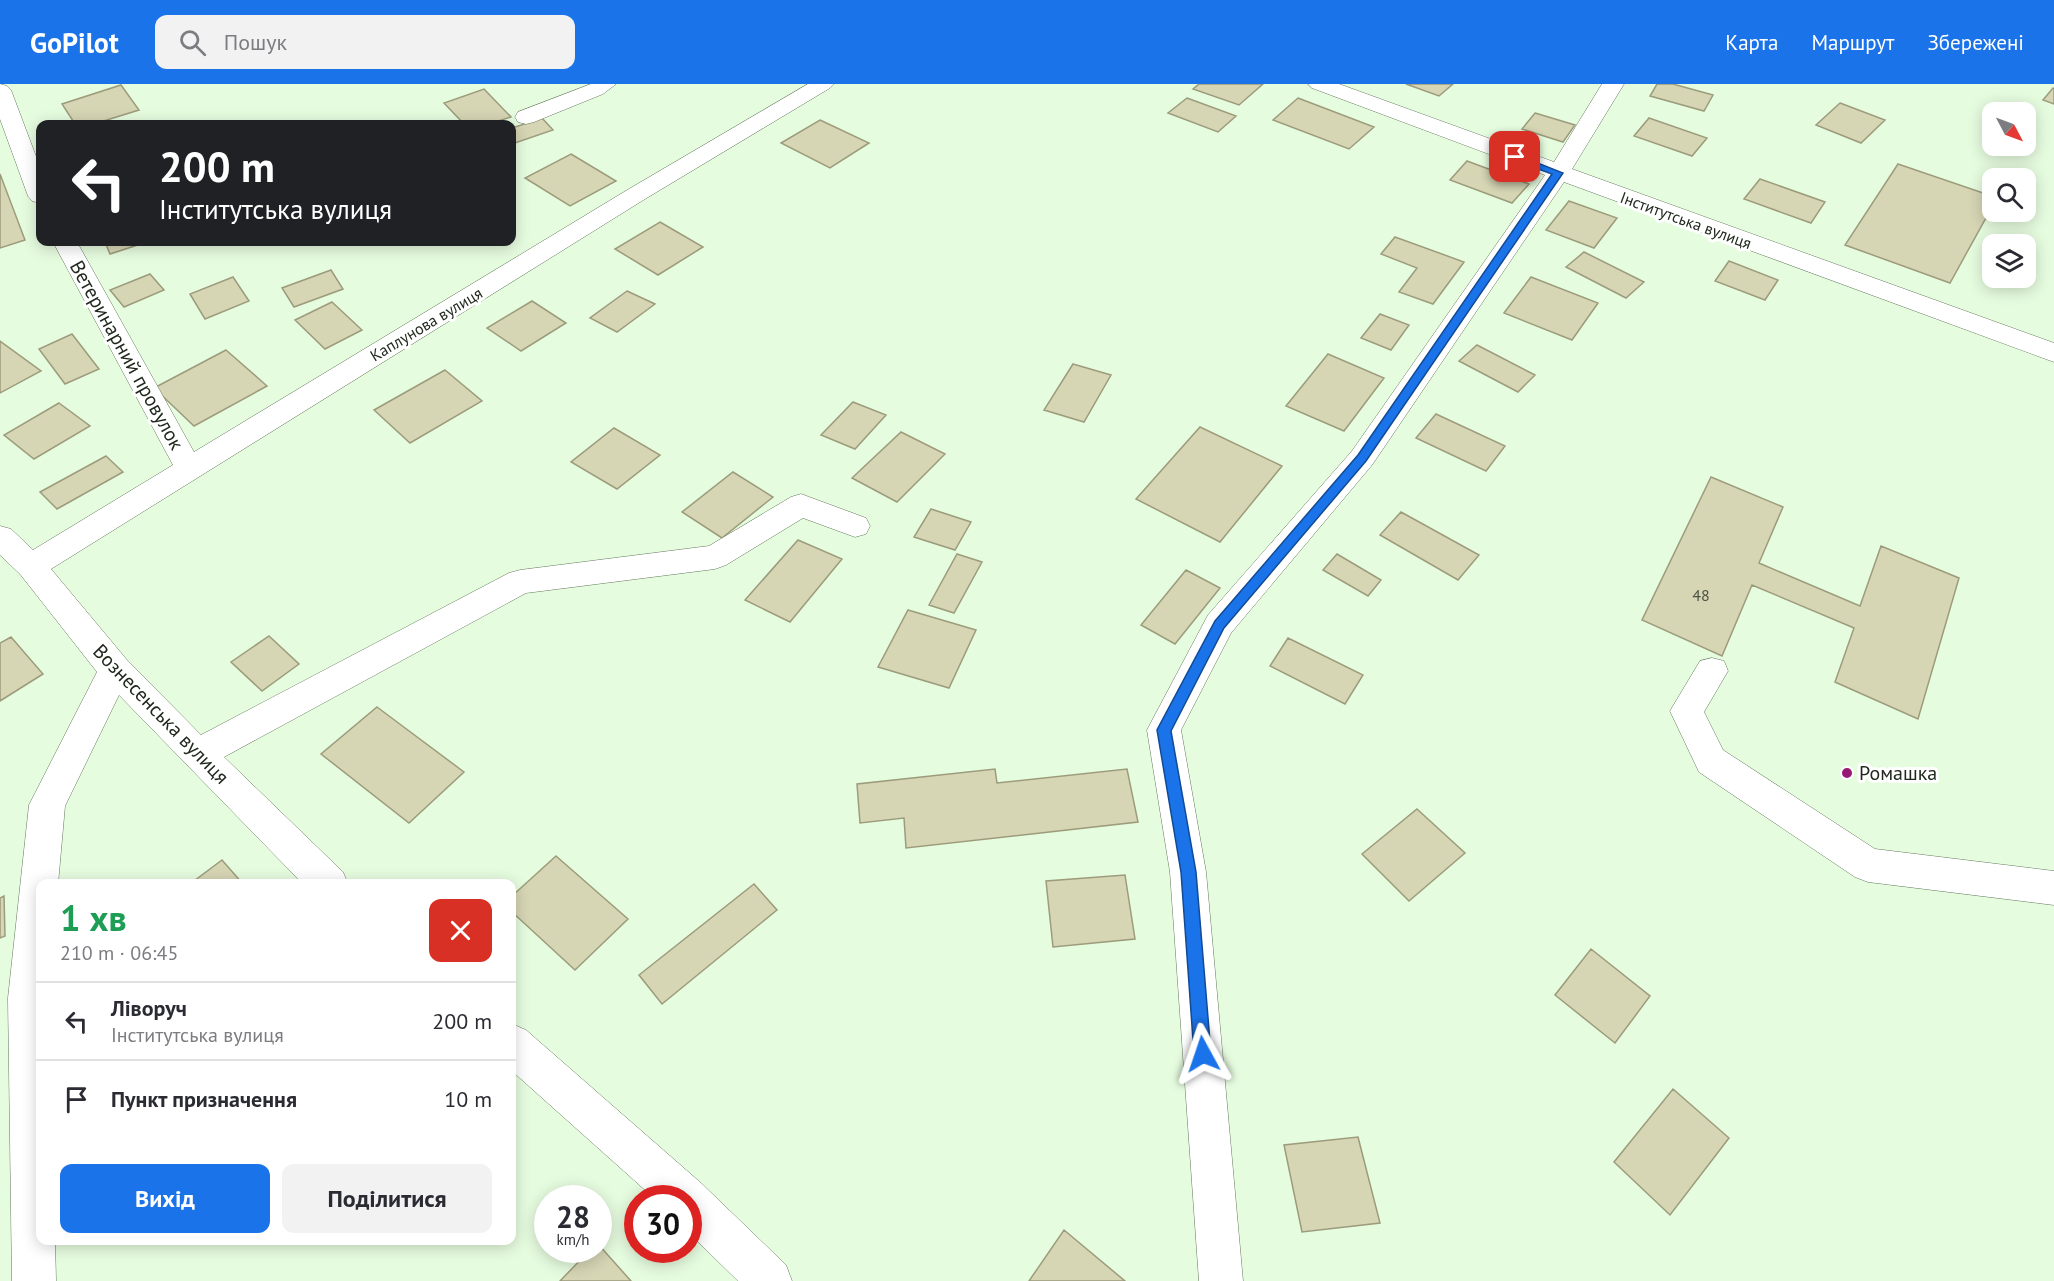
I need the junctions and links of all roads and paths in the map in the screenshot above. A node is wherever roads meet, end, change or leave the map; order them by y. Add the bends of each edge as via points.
1 (605, 84) edge
2 (823, 84) edge
3 (1319, 84) edge
4 (1613, 84) edge
5 (0, 90) edge
6 (526, 117) dead end
7 (1558, 173) junction
8 (36, 185) edge
9 (67, 246) edge
10 (2054, 354) edge
11 (189, 469) junction
12 (855, 526) dead end
13 (0, 537) edge
14 (31, 566) junction
15 (115, 670) junction
16 (1712, 671) dead end
17 (197, 754) junction
18 (39, 879) edge
19 (324, 879) edge
20 (2054, 888) edge
21 (36, 912) edge
22 (516, 1048) edge
23 (670, 1185) edge
24 (702, 1215) edge
25 (34, 1281) edge
26 (770, 1281) edge
27 (1221, 1281) edge

1 - 6 street
2 - 11 street, Каплунова вулиця
3 - 7 street, Інститутська вулиця
4 - 7 street
5 - 8 street
7 - 10 street, Інститутська вулиця
7 - 27 street via 1362,458 1219,624 1164,730 1188,872
9 - 11 street, Ветеринарний провулок
11 - 14 street, Каплунова вулиця
12 - 17 street via 801,505 715,557 520,582
13 - 14 street, Вознесенська вулиця
14 - 15 street, Вознесенська вулиця
15 - 17 street, Вознесенська вулиця
15 - 18 street via 46,805
16 - 20 street via 1687,711 1711,761 1868,865
17 - 19 street, Вознесенська вулиця
21 - 25 street via 28,998
22 - 23 street
24 - 26 street

